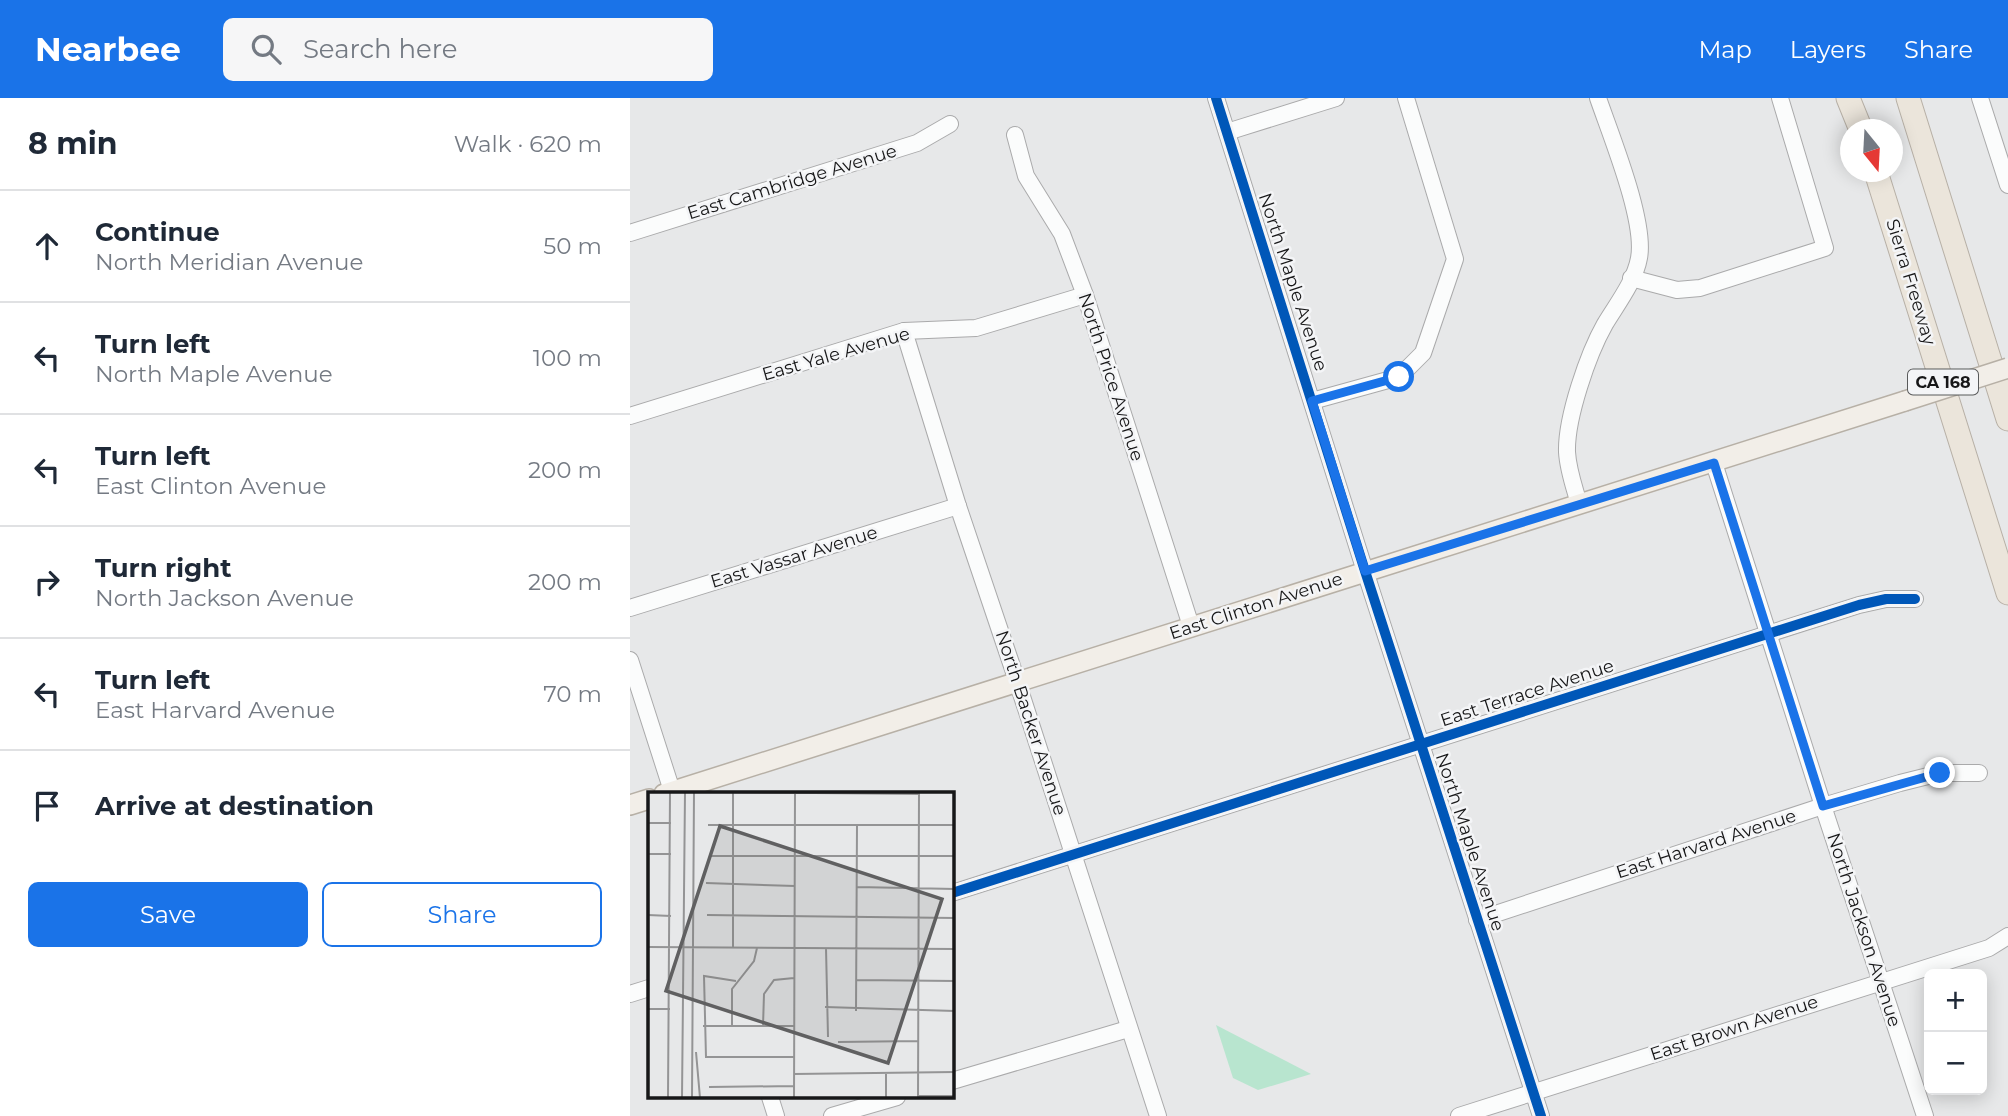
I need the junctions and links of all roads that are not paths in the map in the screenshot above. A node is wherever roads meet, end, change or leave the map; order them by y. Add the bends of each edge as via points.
1 (1216, 98) edge
2 (1336, 98) edge
3 (1406, 98) edge
4 (1598, 98) edge
5 (1780, 98) edge
6 (1850, 98) edge
7 (1909, 98) edge
8 (1980, 98) edge
9 (1858, 119) edge
10 (950, 124) dead end
11 (1227, 132) junction
12 (1015, 135) dead end
13 (1879, 182) edge
14 (2008, 185) edge
15 (630, 233) edge
16 (1631, 278) junction
17 (1085, 295) junction
18 (904, 331) junction
19 (2008, 368) edge
20 (1312, 401) junction
21 (630, 416) edge
22 (2008, 419) edge
23 (1714, 463) junction
24 (1579, 504) junction
25 (958, 506) junction
26 (1365, 571) junction
27 (2008, 593) edge
28 (1915, 599) dead end
29 (630, 608) edge
30 (1191, 626) junction
31 (1768, 634) junction
32 (630, 660) edge
33 (1017, 681) junction
34 (1421, 745) junction
35 (1979, 773) dead end
36 (670, 792) edge
37 (673, 792) edge
38 (648, 799) edge
39 (630, 805) edge
40 (1823, 806) junction
41 (1074, 855) junction
42 (954, 892) edge
43 (1477, 920) junction
44 (2008, 936) edge
45 (1881, 982) junction
46 (648, 988) edge
47 (630, 994) edge
48 (1128, 1029) junction
49 (954, 1080) edge
50 (1533, 1092) junction
51 (770, 1098) edge
52 (894, 1098) edge
53 (776, 1116) edge
54 (832, 1116) edge
55 (1158, 1116) edge
56 (1459, 1116) edge
57 (1541, 1116) edge
58 (1925, 1116) edge

1 - 11 street, North Maple Avenue
2 - 11 street
3 - 20 street via 1455,259 1423,353 1399,377
4 - 16 street via 1640,229 1639,258
5 - 16 street via 1825,248 1700,288 1677,290
6 - 9 highway
7 - 22 highway, CA 168
8 - 14 street
10 - 15 street, East Cambridge Avenue via 917,143
11 - 20 street, North Maple Avenue
12 - 17 street, North Price Avenue via 1026,176 1062,234
13 - 27 highway, Sierra Freeway / CA 168
16 - 24 street via 1593,351 1569,426 1570,475
17 - 18 street, East Yale Avenue via 976,328
17 - 30 street, North Price Avenue
18 - 21 street, East Yale Avenue
18 - 25 street, North Backer Avenue
19 - 23 main road, East Clinton Avenue, bridge
20 - 26 street, North Maple Avenue
23 - 24 main road, East Clinton Avenue
23 - 31 street, North Jackson Avenue
24 - 26 main road, East Clinton Avenue
25 - 29 street, East Vassar Avenue
25 - 33 street, North Backer Avenue
26 - 30 main road, East Clinton Avenue
26 - 34 street, North Maple Avenue
28 - 31 street, East Terrace Avenue via 1859,605
30 - 33 main road, East Clinton Avenue
31 - 34 street, East Terrace Avenue
31 - 40 street, North Jackson Avenue
32 - 36 street
33 - 37 main road, East Clinton Avenue
33 - 41 street, North Backer Avenue
34 - 41 street, East Terrace Avenue
34 - 43 street, North Maple Avenue
35 - 40 street, East Harvard Avenue via 1940,773
38 - 39 main road
40 - 43 street, East Harvard Avenue
40 - 45 street, North Jackson Avenue
41 - 42 street, East Terrace Avenue
41 - 48 street, North Backer Avenue
43 - 50 street, North Maple Avenue
44 - 45 street, East Brown Avenue via 1989,948
45 - 50 street, East Brown Avenue
45 - 58 street, North Jackson Avenue
46 - 47 street
48 - 49 street
48 - 55 street, North Backer Avenue
50 - 56 street, East Brown Avenue
50 - 57 street, North Maple Avenue
51 - 53 street
52 - 54 street

